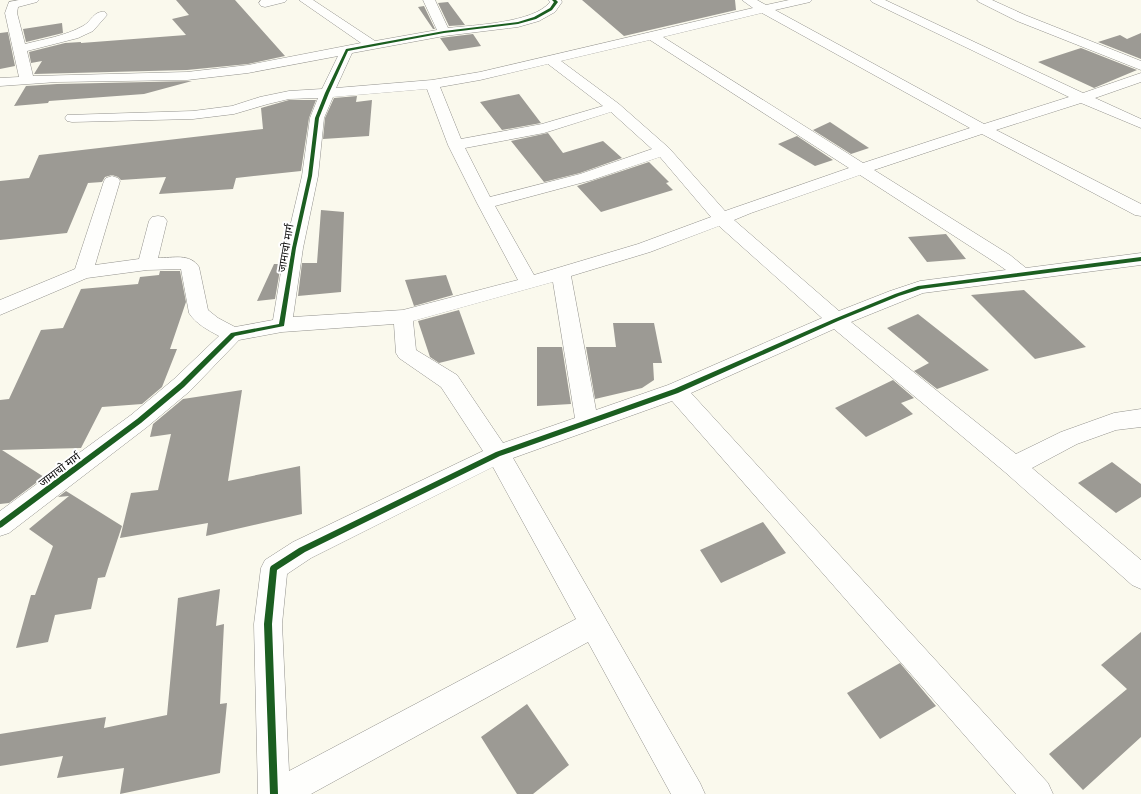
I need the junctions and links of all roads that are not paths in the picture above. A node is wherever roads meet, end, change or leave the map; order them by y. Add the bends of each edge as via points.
1 (33, 0) edge
2 (281, 0) edge
3 (305, 0) edge
4 (429, 0) edge
5 (748, 0) edge
6 (806, 0) edge
7 (876, 0) edge
8 (983, 0) edge
9 (559, 1) edge
10 (265, 3) dead end
11 (764, 9) junction
12 (101, 15) dead end
13 (444, 32) junction
14 (653, 36) junction
15 (372, 45) junction
16 (18, 49) junction
17 (347, 50) junction
18 (551, 60) junction
19 (1141, 66) edge
20 (1141, 77) edge
21 (27, 80) junction
22 (0, 82) edge
23 (432, 84) junction
24 (327, 93) junction
25 (1082, 98) junction
26 (614, 107) junction
27 (72, 118) dead end
28 (1141, 124) edge
29 (983, 128) junction
30 (456, 145) junction
31 (663, 151) junction
32 (861, 169) junction
33 (112, 181) dead end
34 (485, 204) junction
35 (1141, 211) edge
36 (722, 219) junction
37 (158, 222) dead end
38 (1141, 260) edge
39 (148, 264) junction
40 (83, 273) junction
41 (561, 273) junction
42 (1024, 275) junction
43 (529, 283) junction
44 (0, 308) edge
45 (403, 317) junction
46 (836, 320) junction
47 (282, 325) junction
48 (233, 334) junction
49 (676, 392) junction
50 (1141, 418) edge
51 (587, 423) junction
52 (498, 454) junction
53 (1014, 466) junction
54 (0, 525) edge
55 (1141, 577) edge
56 (594, 624) junction
57 (274, 794) edge
58 (279, 794) edge
59 (688, 794) edge
60 (1037, 794) edge

1 - 16 street via 13,5 11,13
2 - 10 street
3 - 15 street
4 - 13 street
5 - 11 street
6 - 11 street
7 - 25 street
8 - 19 street
9 - 13 street via 535,18 518,23
11 - 14 street
11 - 29 street
12 - 16 street via 89,28 74,35
13 - 15 street
14 - 18 street
14 - 32 street
15 - 17 street
16 - 21 street
17 - 21 street via 248,69 187,76
17 - 24 street, जामाचो मार्ग
18 - 23 street
18 - 26 street
20 - 25 street
21 - 22 street
23 - 24 street
23 - 30 street
24 - 27 street via 289,95 234,110 193,115
24 - 47 street, जामाचो मार्ग via 317,118 310,176 294,248
25 - 28 street
25 - 29 street
26 - 30 street via 544,128
26 - 31 street
29 - 32 street
29 - 35 street
30 - 34 street
31 - 34 street via 586,177
31 - 36 street
32 - 36 street
32 - 42 street
33 - 40 street
34 - 43 street
36 - 41 street via 644,248
36 - 46 street
37 - 39 street
38 - 42 street
39 - 40 street
39 - 48 street via 186,263 190,267 199,313 211,324
40 - 44 street
41 - 43 street
41 - 51 street
42 - 46 street via 920,287
43 - 45 street
45 - 47 street
45 - 52 street via 406,353 449,381
46 - 49 street
46 - 53 street
47 - 48 street
48 - 54 street, जामाचो मार्ग via 182,385 139,421
49 - 51 street
49 - 60 street
50 - 53 street via 1114,422 1069,438
51 - 52 street
52 - 56 street
52 - 57 street via 302,550 274,568 268,624
53 - 55 street
56 - 58 street
56 - 59 street

